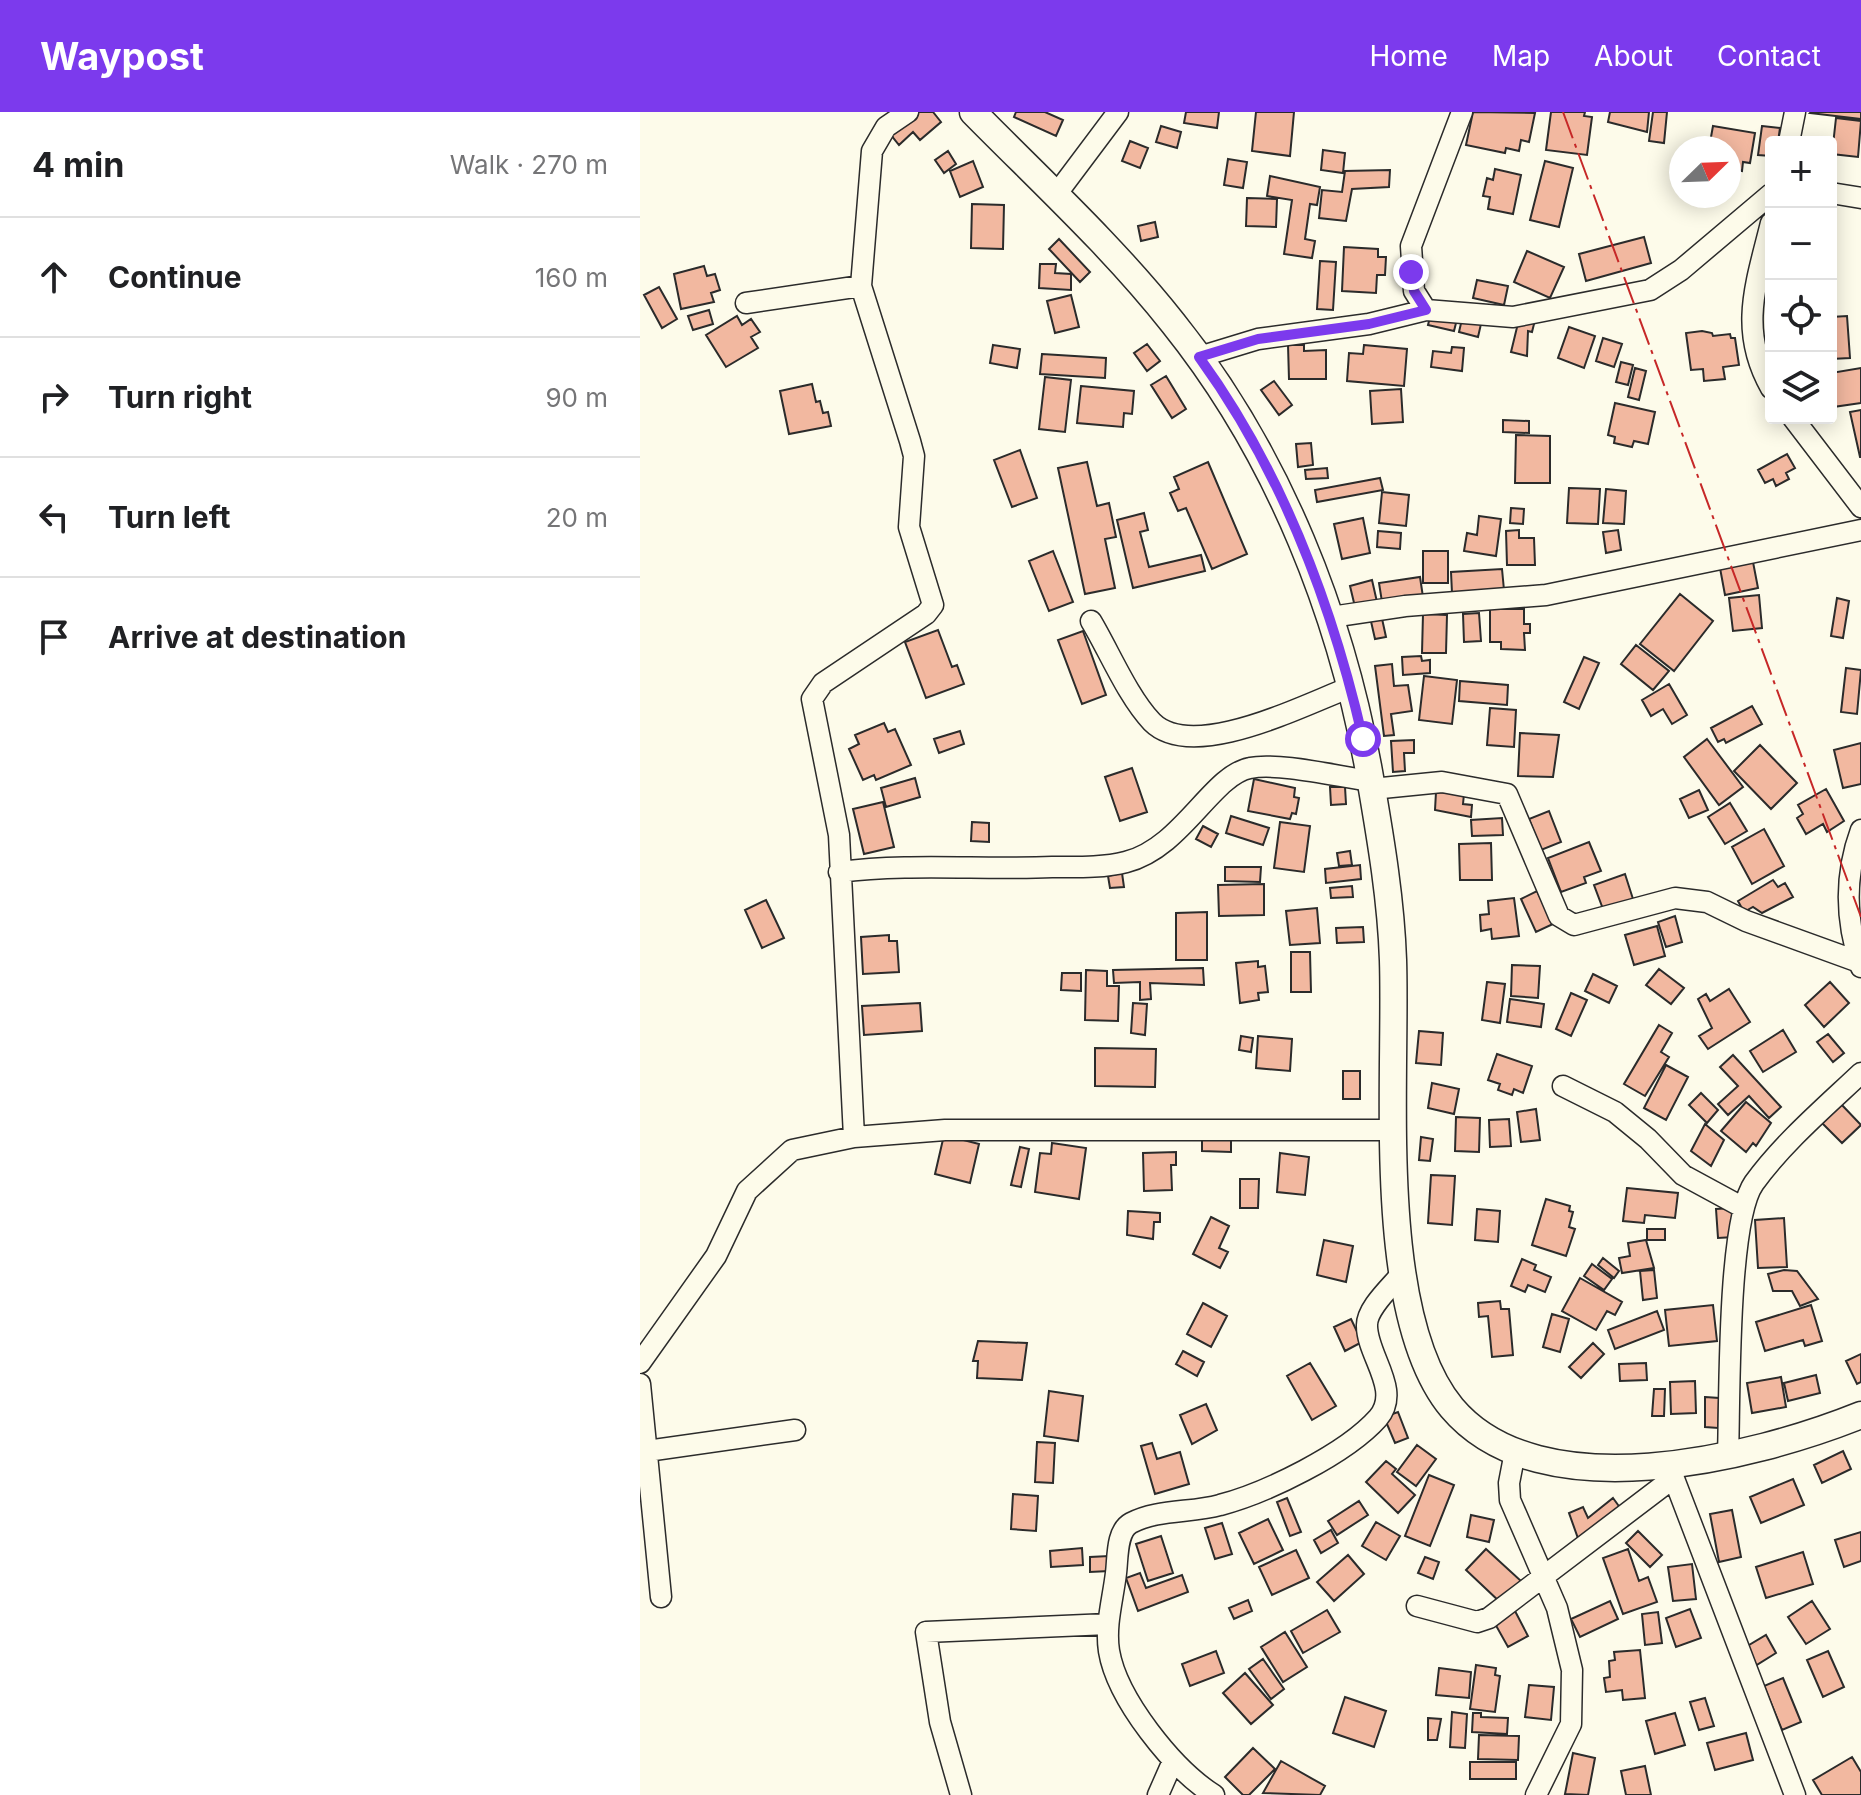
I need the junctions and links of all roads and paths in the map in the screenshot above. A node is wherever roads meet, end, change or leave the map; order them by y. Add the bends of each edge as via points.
1 (908, 112) edge
2 (973, 112) edge
3 (1118, 112) edge
4 (1462, 112) edge
5 (1795, 112) edge
6 (1790, 136) edge
7 (1837, 194) edge
8 (1055, 196) junction
9 (1861, 198) edge
10 (1765, 199) edge
11 (1765, 253) edge
12 (861, 286) junction
13 (746, 303) dead end
14 (1426, 310) junction
15 (1199, 357) junction
16 (1765, 377) edge
17 (1798, 424) edge
18 (1861, 507) edge
19 (1861, 530) edge
20 (1331, 617) junction
21 (1091, 621) dead end
22 (1351, 687) junction
23 (1372, 785) junction
24 (1861, 830) edge
25 (839, 872) junction
26 (1860, 964) edge
27 (1861, 1073) edge
28 (1563, 1086) dead end
29 (1395, 1130) junction
30 (854, 1137) junction
31 (1742, 1207) junction
32 (1403, 1272) junction
33 (640, 1363) edge
34 (640, 1384) edge
35 (1861, 1415) edge
36 (795, 1430) dead end
37 (647, 1451) junction
38 (1515, 1452) junction
39 (1728, 1456) junction
40 (1670, 1471) junction
41 (1543, 1576) junction
42 (661, 1597) dead end
43 (1417, 1606) dead end
44 (1108, 1624) junction
45 (1173, 1761) junction
46 (961, 1795) edge
47 (1158, 1795) edge
48 (1214, 1795) edge
49 (1536, 1795) edge
50 (1795, 1795) edge

1 - 12 street via 886,127 872,151
2 - 8 main road
3 - 8 street
4 - 14 street via 1411,246 1414,291
5 - 6 street
7 - 9 street
8 - 15 main road via 1136,280
10 - 14 street via 1650,290 1513,317
11 - 16 street via 1750,329
12 - 13 street
12 - 25 street via 914,456 909,527 933,605 823,683 812,699 833,791
14 - 15 street via 1369,324 1258,339
15 - 20 main road via 1250,437 1287,509
17 - 18 street
19 - 20 street via 1546,595
20 - 22 main road
21 - 22 street via 1153,723 1172,733 1202,738 1241,729
22 - 23 main road
23 - 25 street via 1248,768 1231,776 1161,847 1126,862 1011,869 894,865
23 - 26 street via 1442,782 1507,794 1565,923 1675,898 1707,902
23 - 29 main road via 1393,954
24 - 26 street via 1850,861 1848,912
25 - 30 street
27 - 31 street via 1754,1183
28 - 31 street via 1615,1112 1683,1175
29 - 30 street via 945,1130
29 - 32 main road via 1396,1223
30 - 33 street via 792,1150 747,1191 716,1256
31 - 39 street
32 - 38 main road via 1412,1330 1430,1374 1453,1409 1486,1437
32 - 44 street via 1369,1315 1366,1327 1385,1382 1386,1403 1378,1418 1272,1487 1219,1506 1128,1524 1120,1538
34 - 37 street
35 - 39 main road
36 - 37 street
37 - 42 street
38 - 40 main road via 1555,1462
38 - 41 street via 1510,1500
39 - 40 main road
40 - 41 street
40 - 50 street
41 - 43 street via 1477,1622
41 - 49 street via 1572,1670 1571,1724
44 - 45 street via 1117,1680
44 - 46 street via 926,1632 940,1722
45 - 47 street
45 - 48 street

